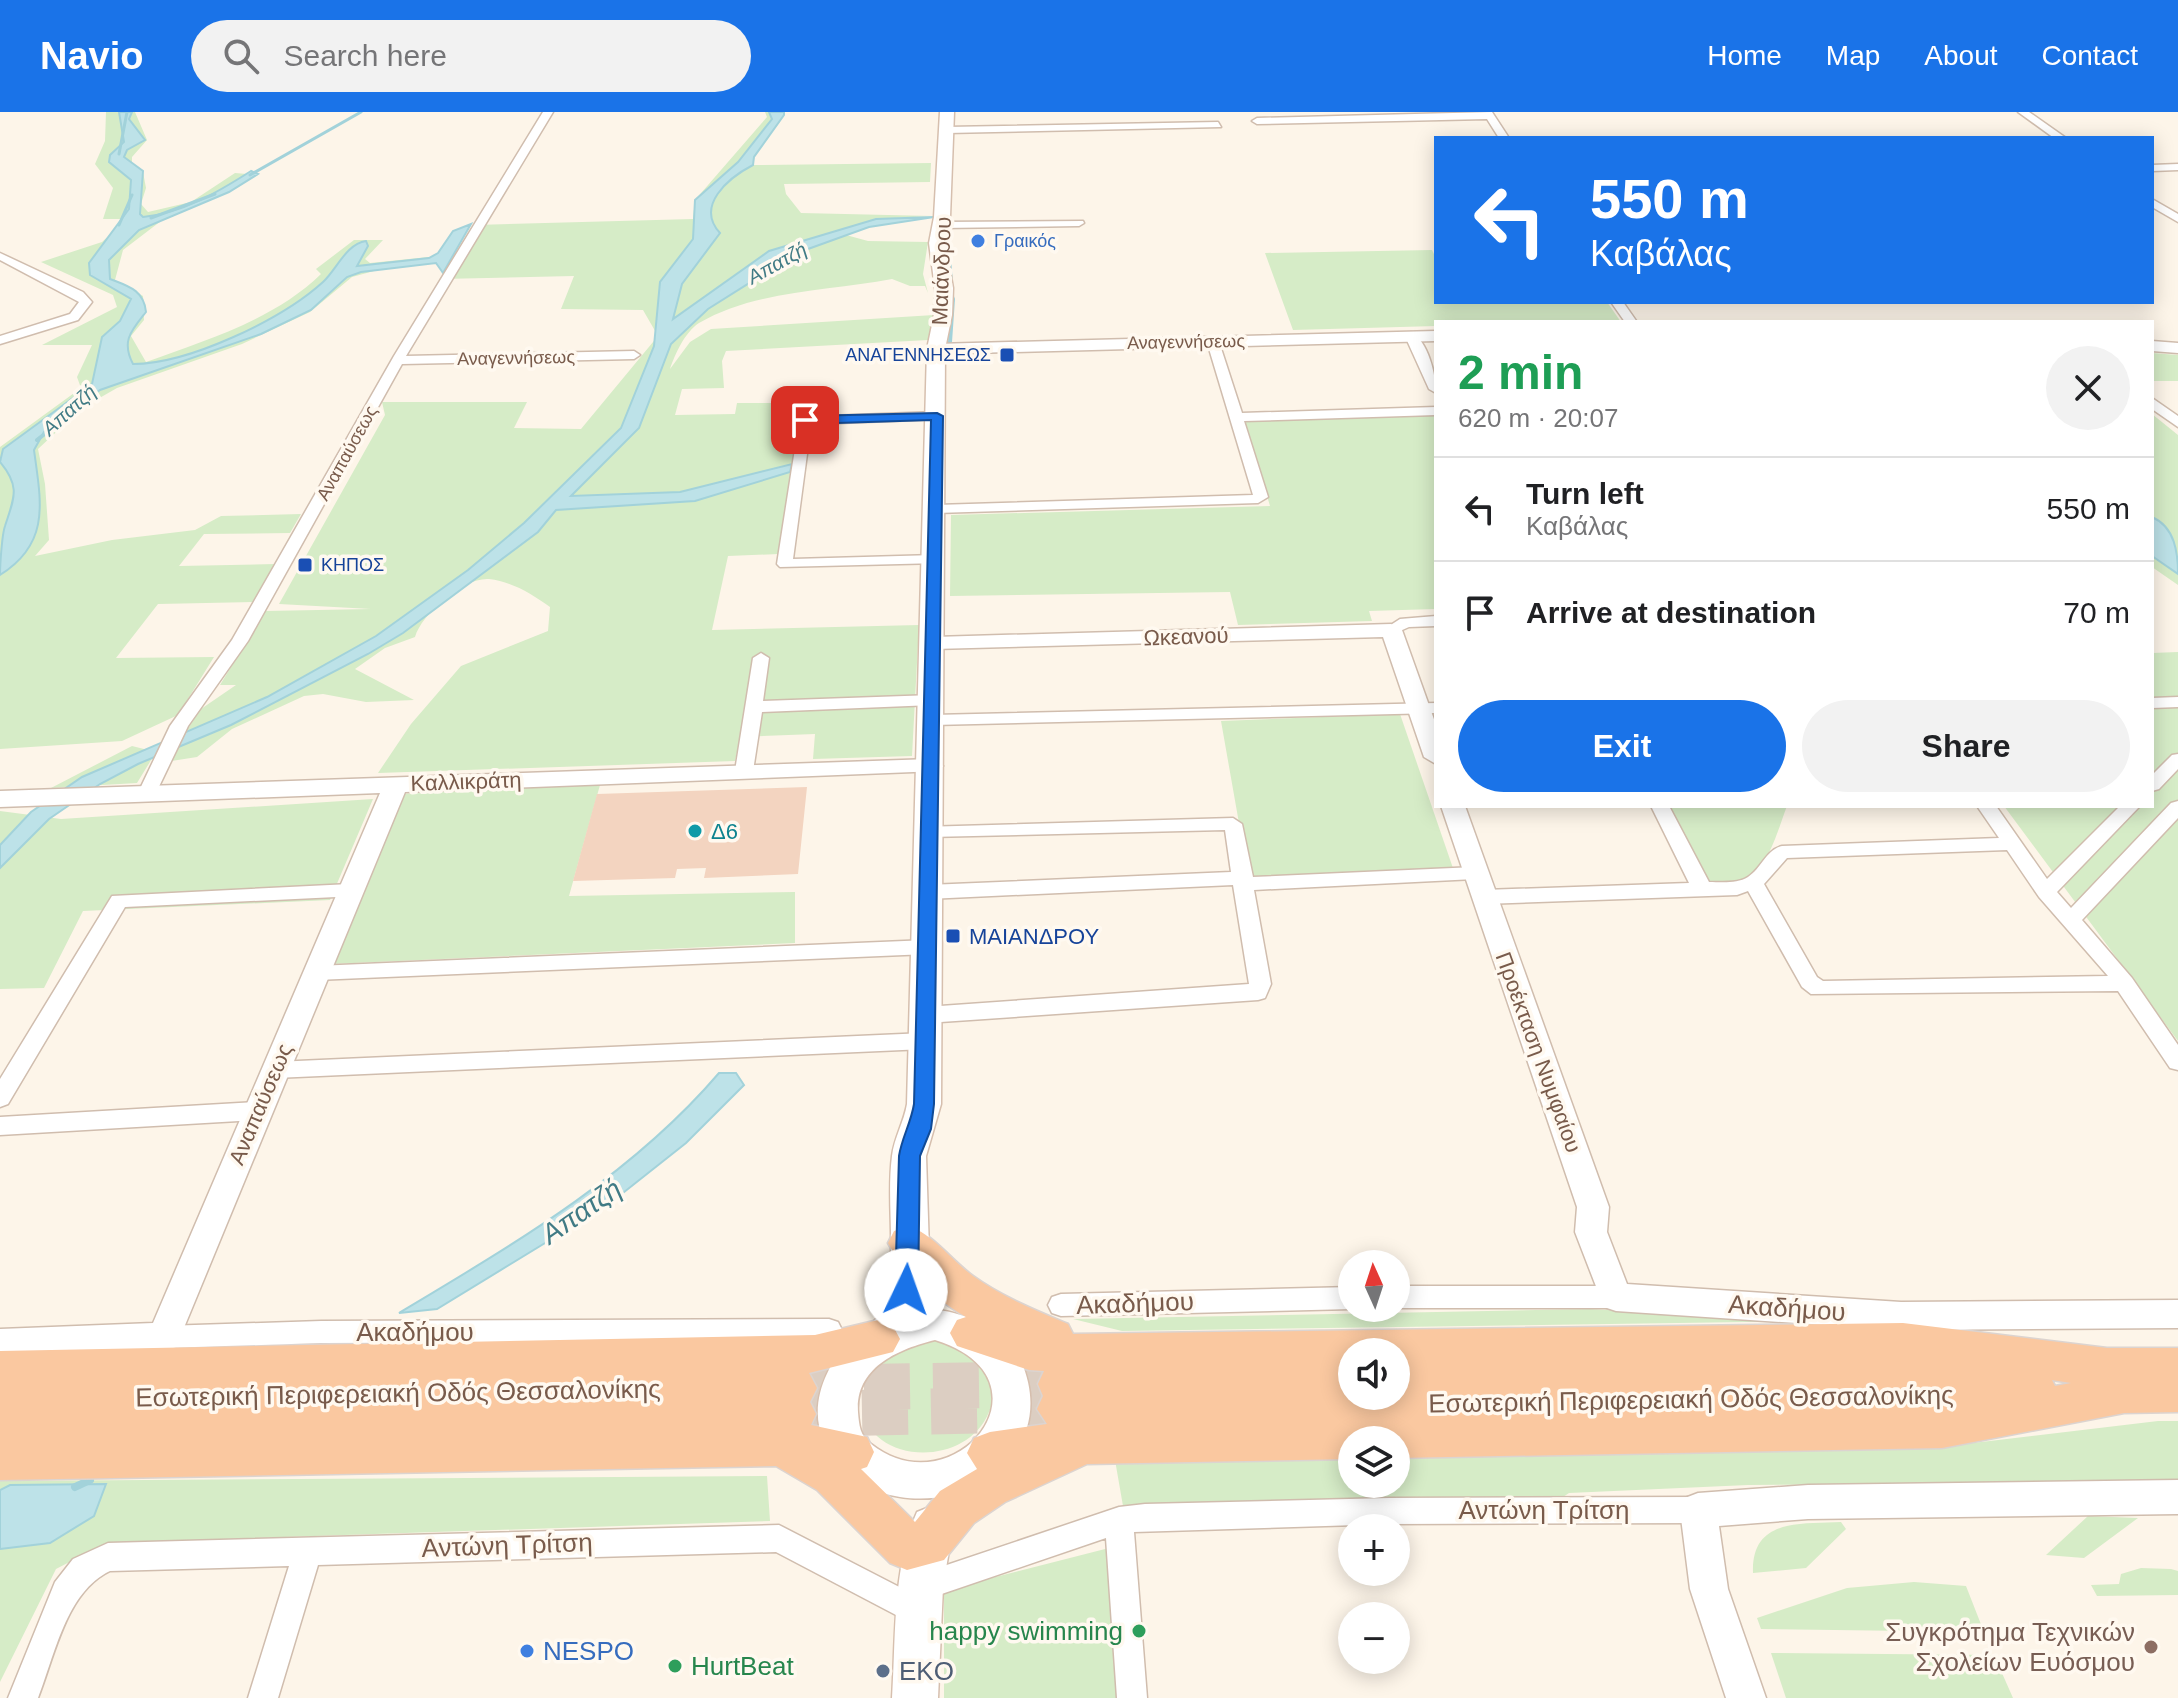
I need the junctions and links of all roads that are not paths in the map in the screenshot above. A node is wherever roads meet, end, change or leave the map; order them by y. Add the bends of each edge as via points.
1 (548, 112) edge
2 (947, 112) edge
3 (2023, 112) edge
4 (1489, 114) edge
5 (1257, 121) dead end
6 (1218, 125) dead end
7 (947, 130) junction
8 (1503, 136) edge
9 (2058, 136) edge
10 (2178, 167) edge
11 (2154, 168) edge
12 (2154, 203) edge
13 (2154, 214) edge
14 (2174, 217) edge
15 (1079, 223) dead end
16 (941, 225) junction
17 (0, 256) edge
18 (1411, 336) junction
19 (1434, 336) edge
20 (0, 340) edge
21 (1213, 342) junction
22 (2154, 346) edge
23 (2178, 348) edge
24 (936, 349) junction
25 (634, 355) dead end
26 (398, 360) junction
27 (1434, 385) edge
28 (2154, 404) edge
29 (1434, 411) edge
30 (937, 416) junction
31 (1234, 417) junction
32 (2178, 423) edge
33 (936, 509) junction
34 (935, 560) junction
35 (1434, 621) edge
36 (1391, 630) junction
37 (934, 643) junction
38 (761, 658) dead end
39 (2178, 702) edge
40 (2154, 703) edge
41 (755, 707) junction
42 (1428, 709) edge
43 (933, 710) junction
44 (1434, 745) edge
45 (2178, 759) edge
46 (931, 766) junction
47 (744, 771) junction
48 (2154, 783) edge
49 (396, 784) junction
50 (147, 793) junction
51 (0, 799) edge
52 (2178, 807) edge
53 (1454, 808) edge
54 (1661, 808) edge
55 (1987, 808) edge
56 (2129, 808) edge
57 (929, 831) junction
58 (2014, 844) junction
59 (1244, 881) junction
60 (1752, 884) junction
61 (1480, 885) junction
62 (1702, 889) junction
63 (350, 891) junction
64 (928, 892) junction
65 (2046, 892) junction
66 (2071, 920) junction
67 (928, 947) junction
68 (316, 973) junction
69 (2125, 983) junction
70 (925, 1028) junction
71 (2178, 1062) edge
72 (275, 1070) junction
73 (0, 1098) edge
74 (257, 1111) junction
75 (0, 1126) edge
76 (909, 1243) junction
77 (906, 1290) junction
78 (1410, 1297) edge
79 (1616, 1297) junction
80 (1338, 1298) edge
81 (1061, 1305) dead end
82 (2178, 1314) edge
83 (953, 1329) junction
84 (829, 1330) dead end
85 (164, 1337) junction
86 (883, 1337) junction
87 (0, 1343) edge
88 (1095, 1354) junction
89 (2178, 1367) edge
90 (0, 1370) edge
91 (1410, 1379) edge
92 (2116, 1380) junction
93 (1338, 1381) edge
94 (1410, 1391) edge
95 (1338, 1392) edge
96 (2178, 1392) edge
97 (0, 1399) edge
98 (790, 1416) junction
99 (0, 1430) edge
100 (1091, 1443) junction
101 (0, 1459) edge
102 (868, 1464) junction
103 (974, 1464) junction
104 (2178, 1497) edge
105 (1698, 1510) junction
106 (1119, 1520) junction
107 (308, 1551) junction
108 (917, 1584) junction
109 (23, 1698) edge
110 (263, 1698) edge
111 (915, 1698) edge
112 (1132, 1698) edge
113 (1746, 1698) edge

1 - 26 street, Αναπαύσεως
2 - 7 main road, Μαιάνδρου
3 - 9 street
4 - 5 street
4 - 8 street
6 - 7 street
7 - 16 main road, Μαιάνδρου
10 - 11 street
12 - 14 street
13 - 14 street
15 - 16 street
16 - 24 main road, Μαιάνδρου via 937,243 943,315
17 - 20 street via 86,302 74,317
18 - 19 street, Αναγεννήσεως
18 - 21 street, Αναγεννήσεως
18 - 27 street
21 - 24 street, Αναγεννήσεως
21 - 31 street
22 - 23 street
24 - 30 main road, Μαιάνδρου
25 - 26 street, Αναγεννήσεως
26 - 50 street, Αναπαύσεως via 240,641 179,726
28 - 32 street
29 - 31 street
30 - 33 main road, Μαιάνδρου
30 - 34 street via 805,420 785,564
31 - 33 street via 1258,499
33 - 34 main road, Μαιάνδρου
34 - 37 main road, Μαιάνδρου
35 - 36 street, Ωκεανού via 1406,622
36 - 37 street, Ωκεανού
36 - 42 street
37 - 43 main road, Μαιάνδρου
38 - 41 street
39 - 40 street
41 - 43 street
41 - 47 street
42 - 43 street
42 - 44 street
43 - 46 main road, Μαιάνδρου
45 - 48 street
46 - 47 street, Καλλικράτη
46 - 57 main road, Μαιάνδρου
47 - 49 street, Καλλικράτη
49 - 50 street, Καλλικράτη
49 - 63 street, Αναπαύσεως
50 - 51 street, Καλλικράτη
52 - 66 street
53 - 61 street, Προέκταση Νυμφαίου
54 - 62 street
55 - 58 street
56 - 65 street
57 - 59 street via 1233,824
57 - 64 main road, Μαιάνδρου
58 - 60 street via 1782,852
58 - 65 street
59 - 61 street
59 - 64 street
59 - 70 street via 1256,944 1258,993
60 - 62 street
60 - 69 street via 1818,989
61 - 62 street
61 - 79 street, Προέκταση Νυμφαίου via 1593,1207 1591,1232
63 - 68 street, Αναπαύσεως
63 - 73 street via 119,901
64 - 67 main road, Μαιάνδρου
65 - 66 street
66 - 69 street
67 - 68 street
67 - 70 main road, Μαιάνδρου
68 - 72 street, Αναπαύσεως
69 - 71 street
70 - 72 street
70 - 76 main road, Μαιάνδρου via 923,1121 909,1156
72 - 74 street, Αναπαύσεως
74 - 75 street
74 - 85 street, Αναπαύσεως
76 - 77 main road, Μαιάνδρου
76 - 88 highway via 940,1278 971,1299
77 - 83 main road
77 - 86 main road, Μαιάνδρου via 902,1315
78 - 79 street, Ακαδήμου
79 - 82 street, Ακαδήμου via 1901,1316
80 - 81 street, Ακαδήμου
83 - 86 main road via 911,1326
83 - 88 highway via 1029,1351
83 - 103 main road via 999,1354 1013,1385 1006,1431
84 - 85 street, Ακαδήμου
85 - 87 street, Ακαδήμου
86 - 90 highway via 815,1354
86 - 102 main road via 849,1366 838,1389 841,1436
88 - 92 highway via 1903,1342
89 - 92 highway, Εσωτερική Περιφερειακή Οδός Θεσσαλονίκης
91 - 92 highway, Εσωτερική Περιφερειακή Οδός Θεσσαλονίκης
92 - 94 highway, Εσωτερική Περιφερειακή Οδός Θεσσαλονίκης
92 - 96 highway, Εσωτερική Περιφερειακή Οδός Θεσσαλονίκης
92 - 100 highway via 1942,1427
93 - 95 highway, Εσωτερική Περιφερειακή Οδός Θεσσαλονίκης via 1060,1396
97 - 98 highway, Εσωτερική Περιφερειακή Οδός Θεσσαλονίκης
98 - 99 highway, Εσωτερική Περιφερειακή Οδός Θεσσαλονίκης
98 - 101 highway
98 - 102 highway via 817,1446
98 - 108 highway
100 - 103 highway via 1037,1446
100 - 108 highway via 957,1507
102 - 103 main road via 909,1482 934,1481
102 - 108 main road via 899,1505
103 - 108 main road via 939,1503
104 - 105 street, Αντώνη Τρίτση via 1808,1502
105 - 106 street, Αντώνη Τρίτση via 1389,1511
105 - 113 street via 1709,1589
106 - 108 street, Αντώνη Τρίτση
106 - 112 street
107 - 108 street, Αντώνη Τρίτση via 779,1538
107 - 109 street, Αντώνη Τρίτση via 108,1557 83,1569 65,1592
107 - 110 street
108 - 111 main road

